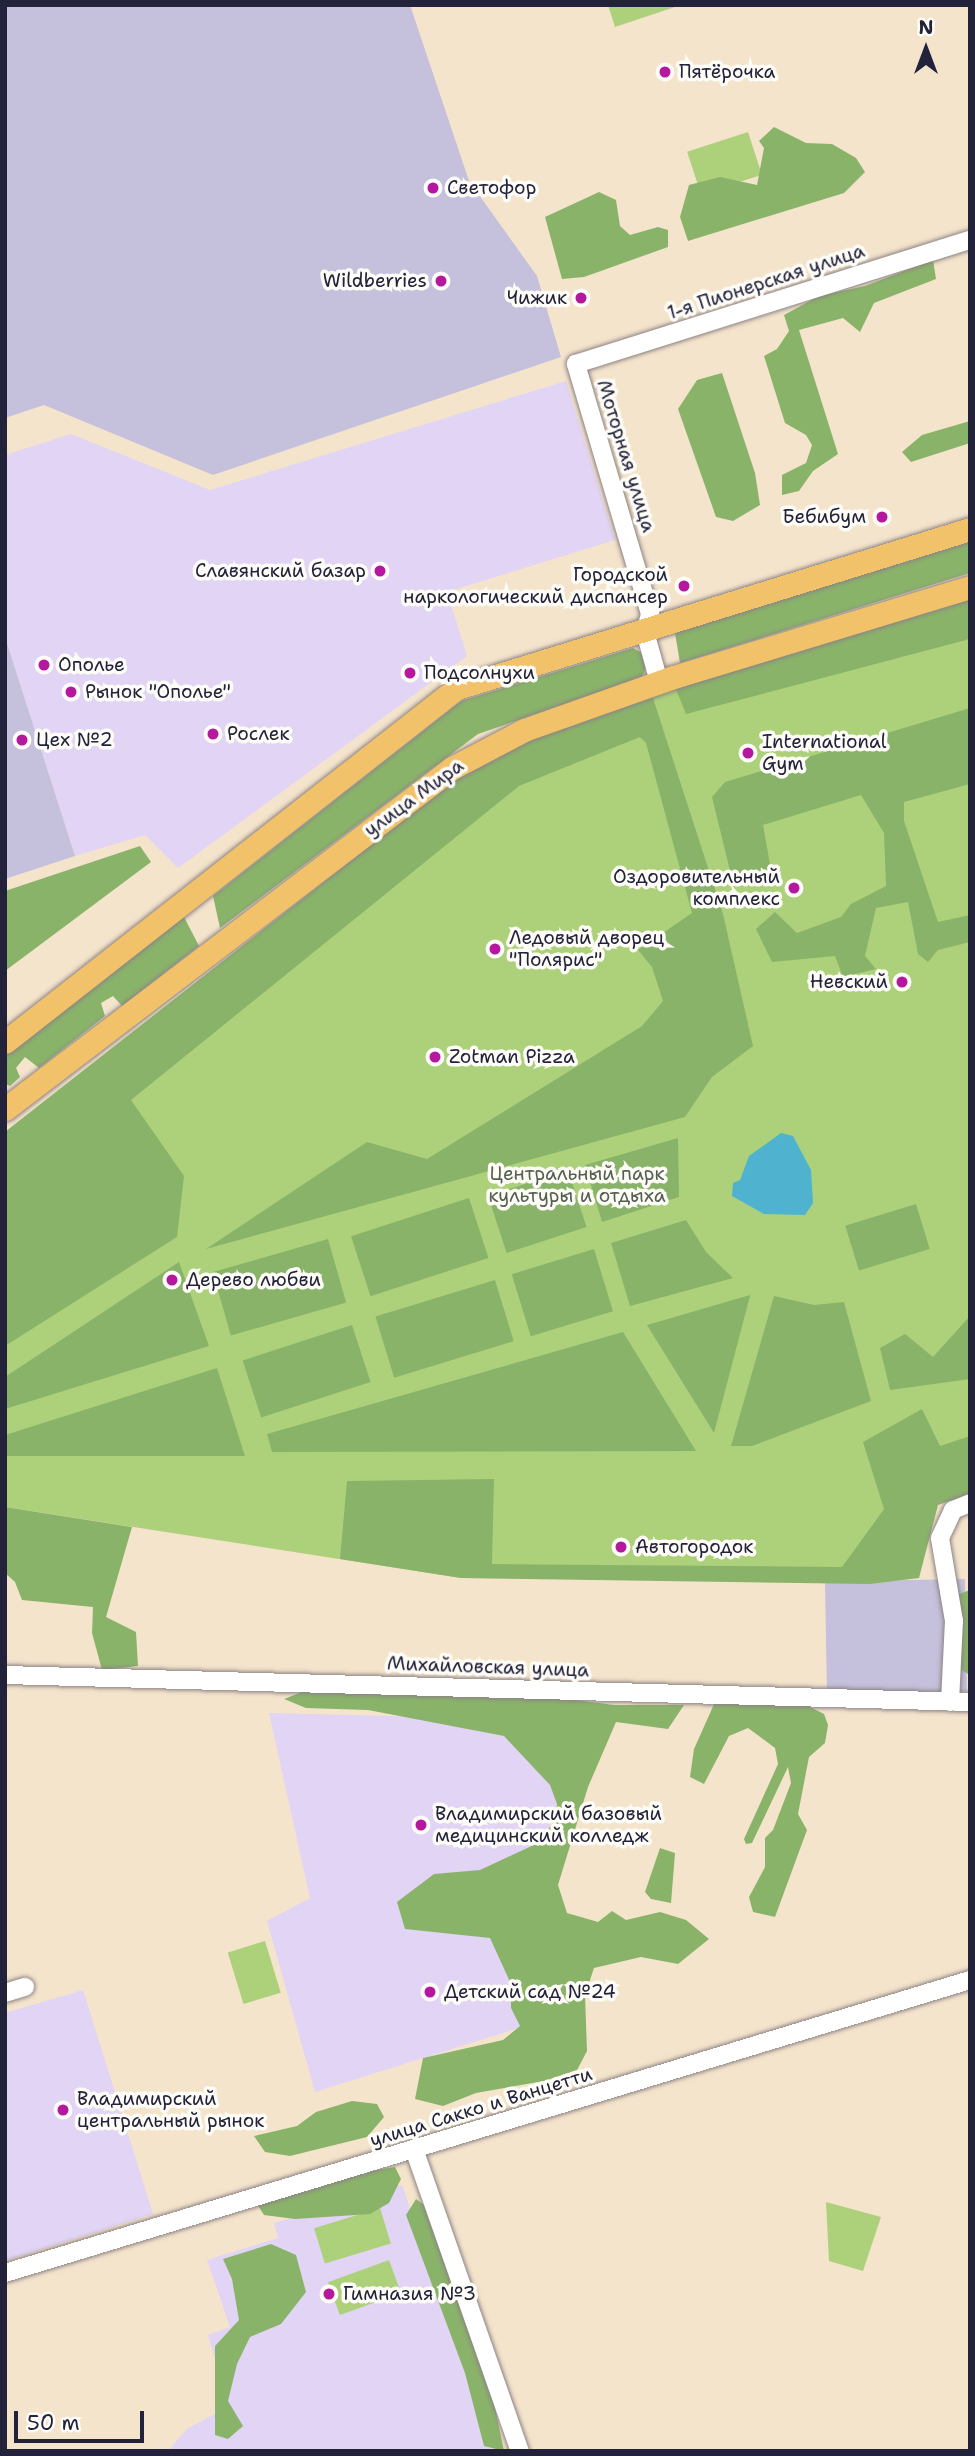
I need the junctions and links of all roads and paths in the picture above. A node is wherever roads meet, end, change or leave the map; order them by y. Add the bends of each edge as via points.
1 (970, 240) edge
2 (576, 364) joint
3 (970, 529) edge
4 (970, 587) edge
5 (645, 632) junction
6 (659, 682) junction
7 (5, 1041) edge
8 (5, 1109) edge
9 (970, 1503) edge
10 (5, 1675) edge
11 (950, 1702) junction
12 (970, 1702) edge
13 (970, 1980) edge
14 (25, 1987) dead end
15 (5, 1993) edge
16 (415, 2149) junction
17 (5, 2273) edge
18 (520, 2451) edge

1 - 2 street, 1-я Пионерская улица
2 - 5 street, Моторная улица via 650,614
3 - 5 main road
4 - 6 main road, улица Мира
5 - 6 street, Моторная улица
5 - 7 main road via 457,688
6 - 8 main road, улица Мира via 524,730 452,768
9 - 11 street via 953,1510 940,1538 954,1621
10 - 11 street, Михайловская улица
11 - 12 street, Михайловская улица
13 - 16 street, улица Сакко и Ванцетти
14 - 15 street
16 - 17 street, улица Сакко и Ванцетти
16 - 18 street

